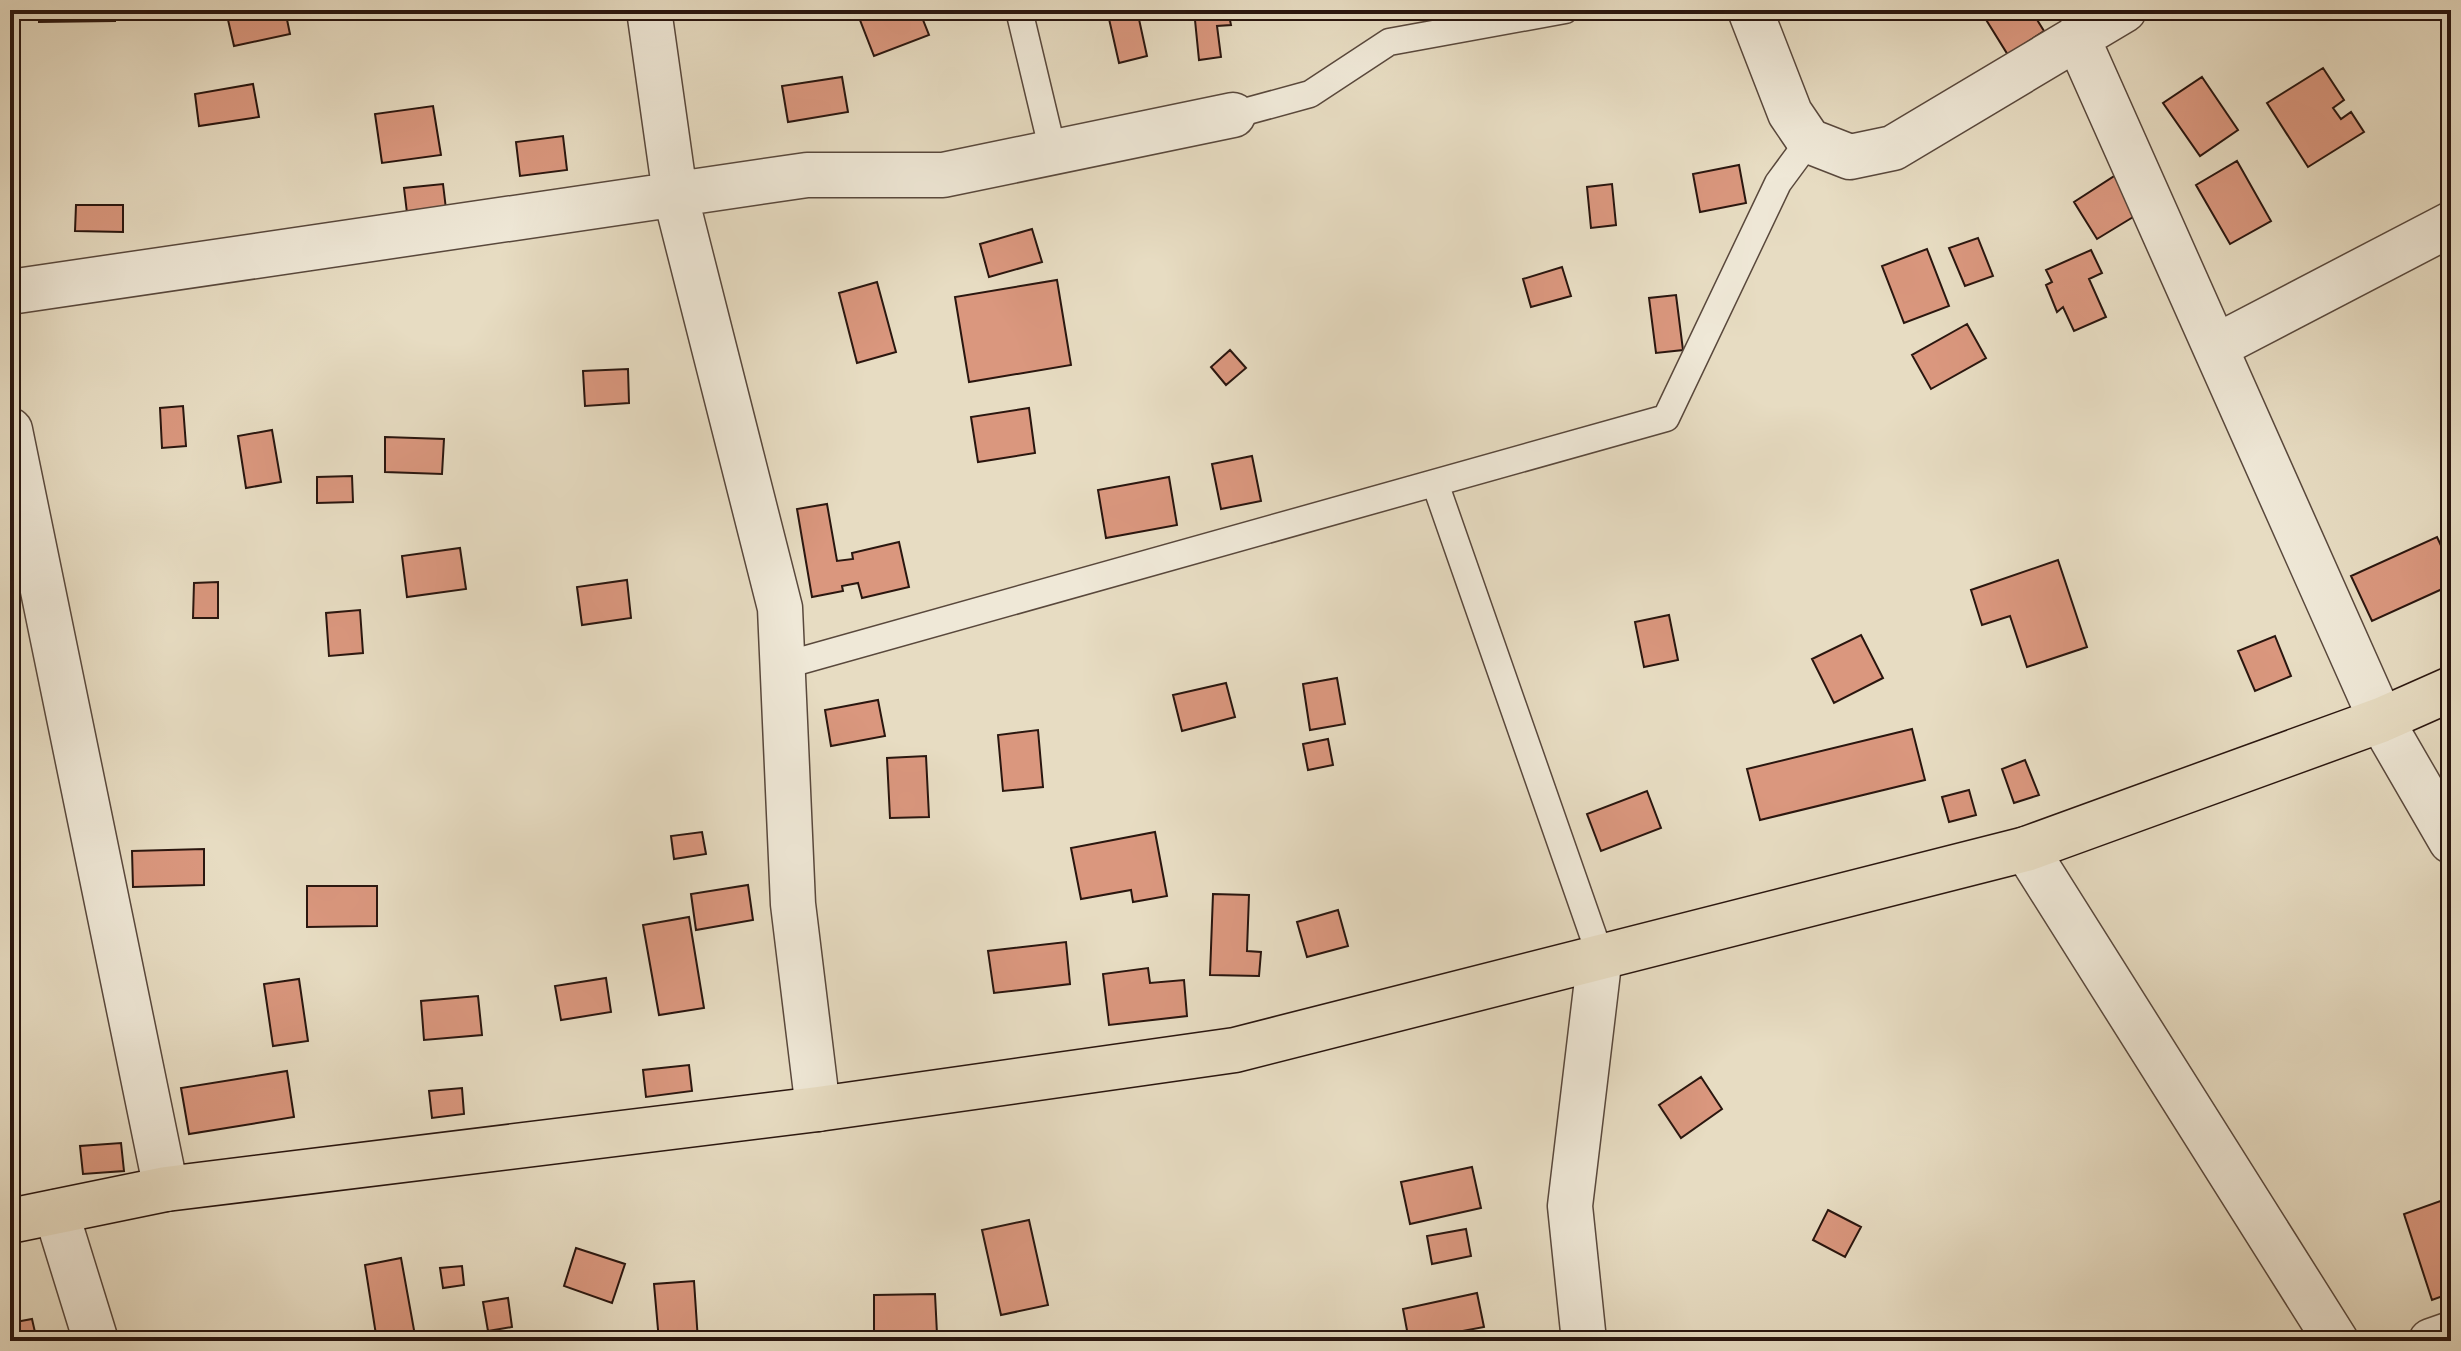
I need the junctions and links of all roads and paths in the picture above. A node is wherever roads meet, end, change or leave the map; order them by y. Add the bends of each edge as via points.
1 (649, 10) edge
2 (1019, 10) edge
3 (1565, 10) edge
4 (1750, 10) edge
5 (2124, 10) edge
6 (2077, 37) junction
7 (1233, 115) joint
8 (1809, 141) junction
9 (1053, 152) junction
10 (675, 194) junction
11 (2451, 224) edge
12 (10, 292) edge
13 (2215, 347) junction
14 (10, 430) edge
15 (1435, 483) junction
16 (782, 666) junction
17 (2451, 689) edge
18 (2381, 720) junction
19 (2451, 841) edge
20 (2026, 849) junction
21 (1600, 955) junction
22 (818, 1109) junction
23 (166, 1189) junction
24 (56, 1212) junction
25 (10, 1221) edge
26 (2451, 1334) edge
27 (96, 1341) edge
28 (1584, 1341) edge
29 (2336, 1341) edge
30 (2431, 1341) edge

1 - 10 street
2 - 9 lane
3 - 7 lane via 1389,42 1310,94
4 - 8 street via 1790,113
5 - 6 street
6 - 8 street via 1893,148 1850,157
6 - 13 street
7 - 9 street
8 - 15 lane via 1778,183 1666,418
9 - 10 street via 943,175 807,175
10 - 12 street
10 - 16 street via 780,608
11 - 13 street
13 - 18 street
14 - 23 street
15 - 16 lane
15 - 21 lane
16 - 22 street via 793,904
17 - 18 main road
18 - 19 street
18 - 20 main road
20 - 21 main road
20 - 29 street
21 - 22 main road via 1235,1050
21 - 28 street via 1570,1206
22 - 23 main road
23 - 24 main road
24 - 25 main road
24 - 27 street
26 - 30 street

